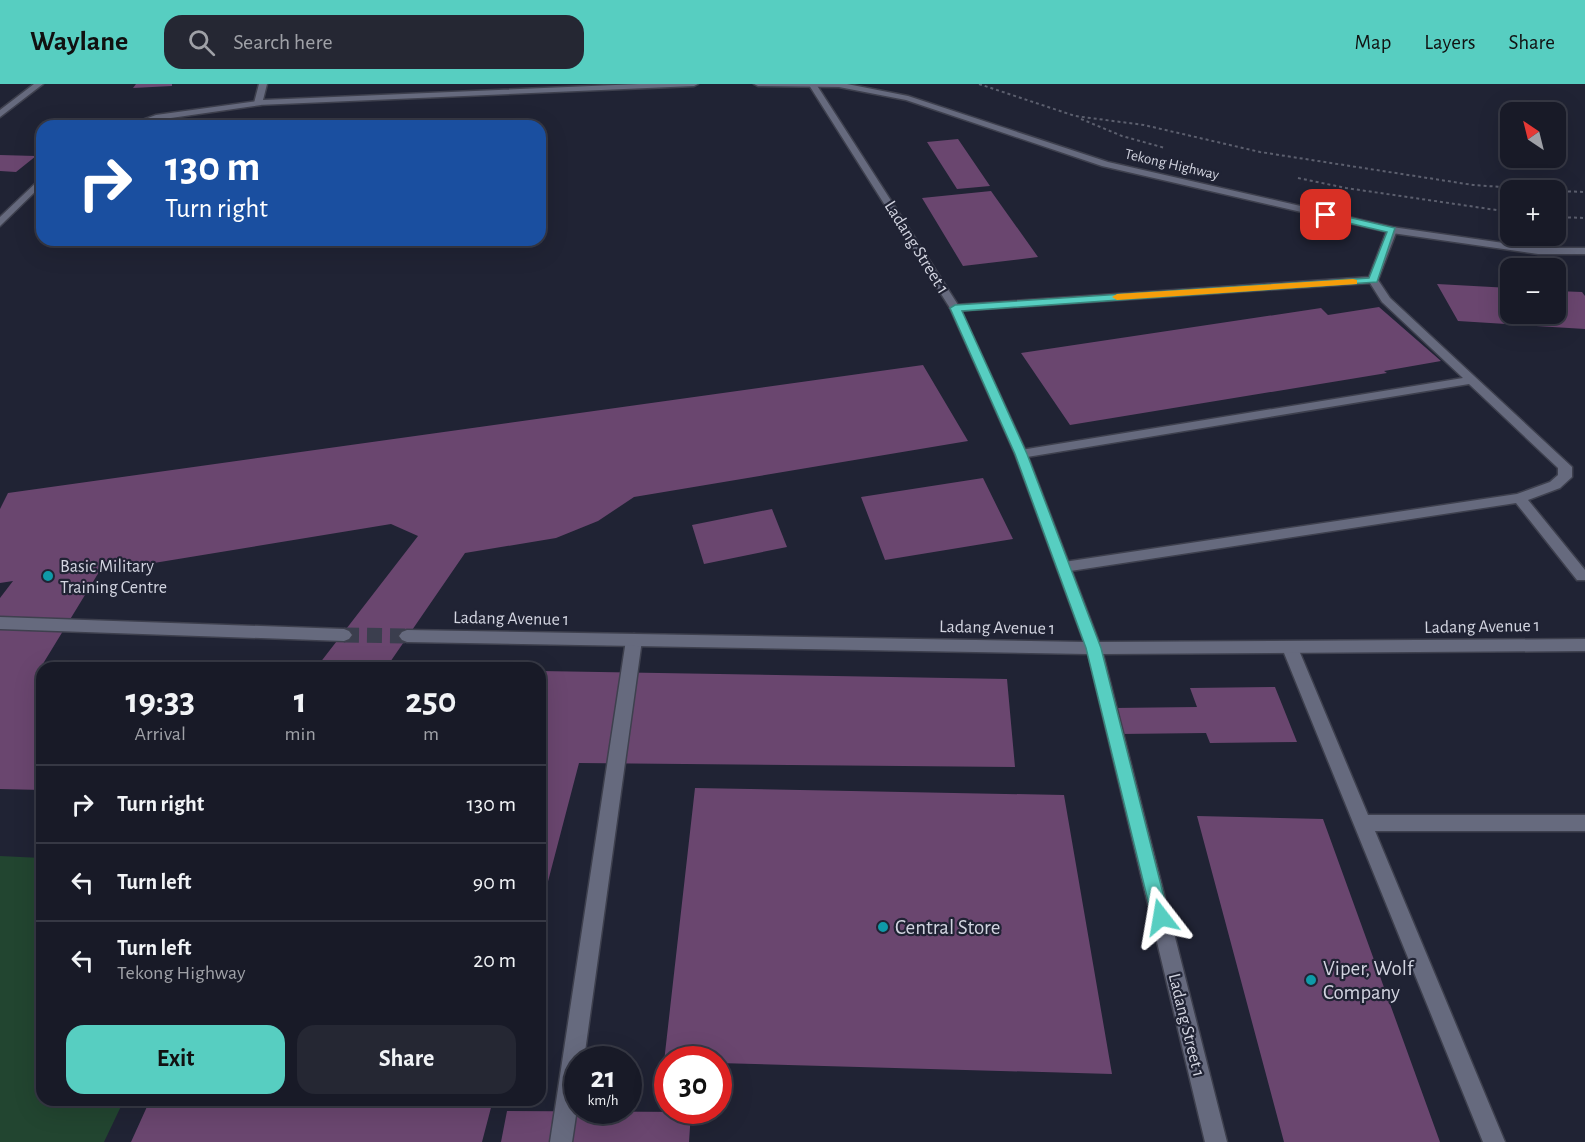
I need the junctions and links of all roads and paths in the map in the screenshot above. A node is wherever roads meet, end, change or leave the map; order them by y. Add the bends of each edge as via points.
1 (39, 84) edge
2 (263, 84) edge
3 (694, 84) edge
4 (758, 84) edge
5 (979, 84) edge
6 (813, 85) edge
7 (258, 103) junction
8 (0, 114) edge
9 (1075, 116) junction
10 (150, 120) edge
11 (1173, 150) dead end
12 (1291, 177) dead end
13 (36, 186) edge
14 (1500, 187) edge
15 (1566, 191) edge
16 (1585, 192) edge
17 (1500, 211) edge
18 (1566, 217) edge
19 (1585, 218) edge
20 (0, 223) edge
21 (1392, 230) junction
22 (1585, 251) edge
23 (1373, 280) junction
24 (955, 308) junction
25 (1473, 380) junction
26 (1021, 454) junction
27 (1519, 498) junction
28 (1064, 567) junction
29 (1585, 575) edge
30 (0, 623) edge
31 (344, 634) tunnel mouth
32 (408, 636) tunnel mouth
33 (634, 640) junction
34 (1585, 645) edge
35 (1094, 648) junction
36 (1290, 648) junction
37 (1364, 823) junction
38 (1585, 823) edge
39 (561, 1142) edge
40 (1216, 1142) edge
41 (1494, 1142) edge

1 - 8 street
2 - 7 street
3 - 7 street
4 - 6 street, Tekong Highway
5 - 9 path
6 - 21 street, Tekong Highway via 863,88 908,98 1105,164
6 - 24 street, Ladang Street 1
7 - 10 street
9 - 11 path via 1122,136
9 - 14 path via 1144,125 1318,162
12 - 17 path
13 - 20 street
15 - 16 path
18 - 19 path
21 - 22 street, Tekong Highway via 1538,251
21 - 23 street
23 - 24 street
23 - 25 street via 1386,300
24 - 26 street, Ladang Street 1
25 - 26 street
25 - 27 street via 1565,467 1564,477 1555,485
26 - 28 street, Ladang Street 1
27 - 28 street
27 - 29 street
28 - 35 street, Ladang Street 1
30 - 31 street
32 - 33 street, Ladang Avenue 1
33 - 35 street, Ladang Avenue 1
33 - 39 street
34 - 36 street, Ladang Avenue 1
35 - 36 street, Ladang Avenue 1
35 - 40 street, Ladang Street 1
36 - 37 street
37 - 38 street
37 - 41 street

